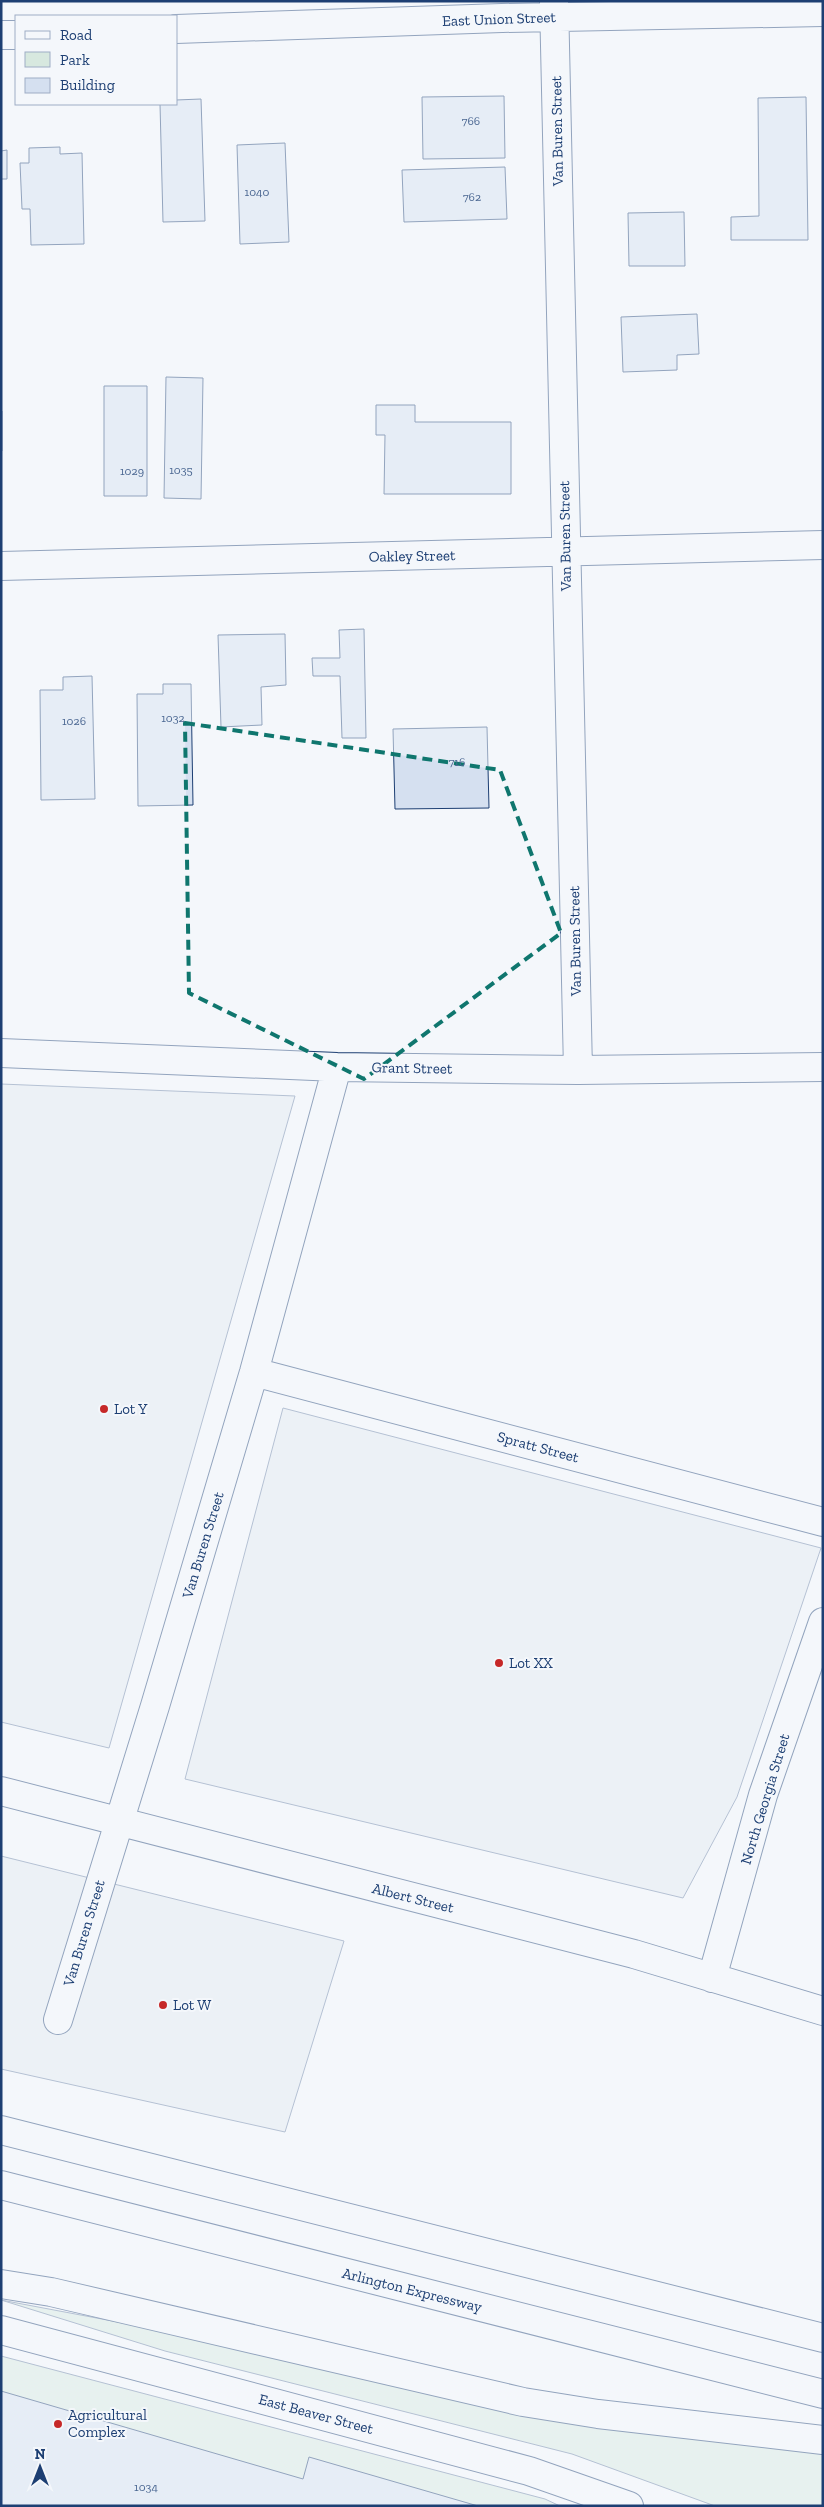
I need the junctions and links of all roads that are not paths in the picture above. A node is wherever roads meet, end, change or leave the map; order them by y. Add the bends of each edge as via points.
1 (555, 9) edge
2 (823, 12) edge
3 (178, 29) edge
4 (1, 35) edge
5 (15, 35) edge
6 (823, 545) edge
7 (566, 553) junction
8 (1, 566) edge
9 (1, 1053) edge
10 (337, 1067) junction
11 (823, 1067) edge
12 (578, 1070) junction
13 (254, 1372) junction
14 (823, 1522) edge
15 (823, 1622) edge
16 (1, 1791) edge
17 (118, 1822) junction
18 (712, 1978) junction
19 (823, 2011) edge
20 (58, 2020) dead end
21 (1, 2130) edge
22 (1, 2186) edge
23 (1, 2284) edge
24 (1, 2330) edge
25 (823, 2338) edge
26 (823, 2394) edge
27 (823, 2440) edge
28 (629, 2506) edge

1 - 2 main road, East Union Street
1 - 3 main road, East Union Street
1 - 7 main road, Van Buren Street
4 - 5 main road
6 - 7 main road, Oakley Street
7 - 8 main road, Oakley Street
7 - 12 main road, Van Buren Street
9 - 10 main road, Grant Street
10 - 12 main road, Grant Street
10 - 13 main road, Van Buren Street
11 - 12 main road, Grant Street
13 - 14 main road, Spratt Street
13 - 17 main road, Van Buren Street
15 - 18 main road, North Georgia Street via 764,1795
16 - 17 main road, Albert Street
17 - 18 main road, Albert Street via 634,1954
17 - 20 main road, Van Buren Street
18 - 19 main road, Albert Street
21 - 25 main road
22 - 26 main road, Arlington Expressway
23 - 27 main road via 51,2292 523,2402
24 - 28 main road, East Beaver Street via 529,2471

